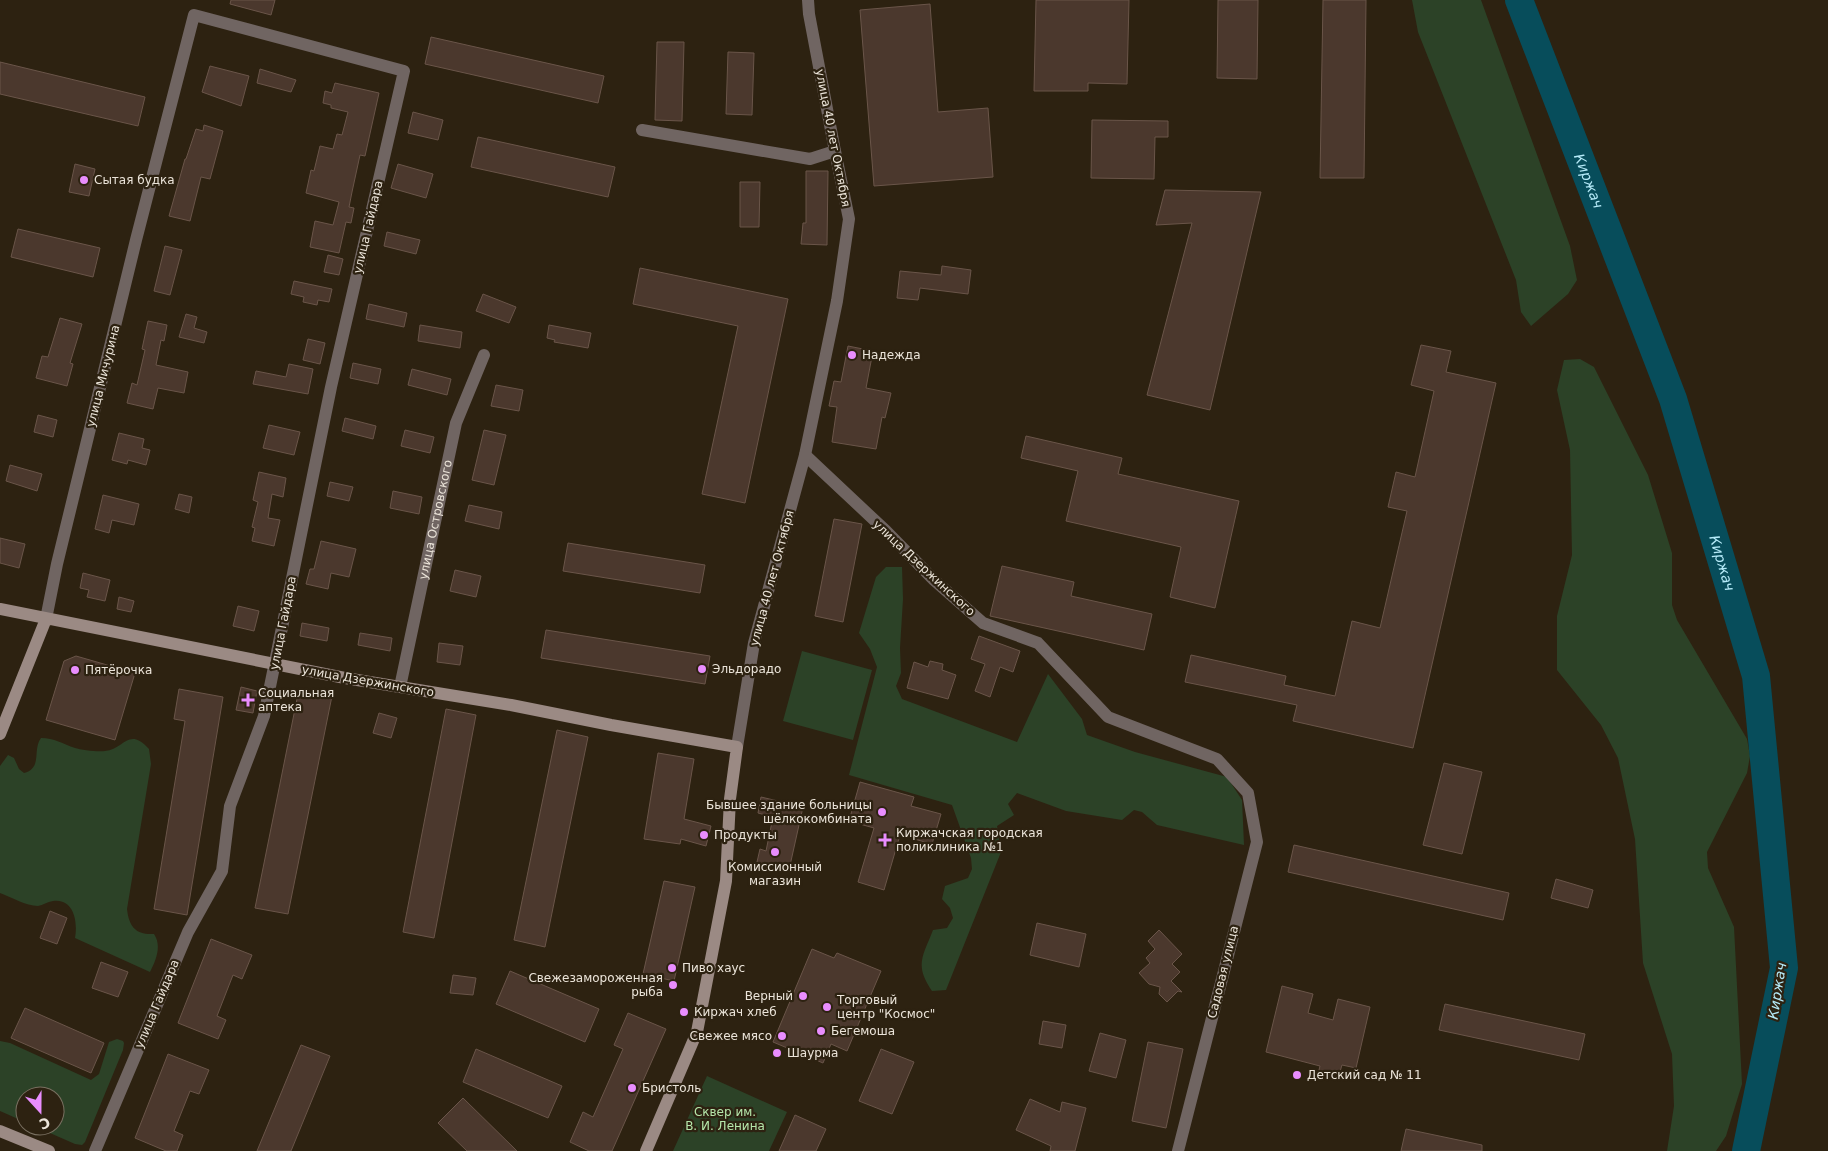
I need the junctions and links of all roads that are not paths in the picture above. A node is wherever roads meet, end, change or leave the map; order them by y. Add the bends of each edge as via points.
1 (808, 0) edge
2 (194, 15) joint
3 (642, 130) dead end
4 (835, 151) junction
5 (484, 355) dead end
6 (805, 455) junction
7 (0, 609) edge
8 (46, 619) junction
9 (274, 664) junction
10 (400, 687) junction
11 (0, 734) edge
12 (737, 747) junction
13 (1248, 793) joint
14 (0, 1131) edge
15 (50, 1151) edge
16 (95, 1151) edge
17 (646, 1151) edge
18 (1178, 1151) edge

1 - 4 street, улица 40 лет Октября
2 - 8 street, улица Мичурина via 134,249
2 - 9 street, улица Гайдара via 404,72 331,387
3 - 4 street via 810,159
4 - 6 street, улица 40 лет Октября via 849,219 837,301
5 - 10 street, улица Островского via 456,424
6 - 12 street, улица 40 лет Октября via 754,643
6 - 13 street, улица Дзержинского via 983,623 1038,643 1108,717 1217,759
7 - 8 street, улица Дзержинского
8 - 9 street, улица Дзержинского
8 - 11 street, улица Мичурина
9 - 10 street, улица Дзержинского
9 - 16 street, улица Гайдара via 264,716 230,806 222,871 188,932
10 - 12 street, улица Дзержинского
12 - 17 street, улица 40 лет Октября via 730,799 726,881 697,1032
13 - 18 street, Садовая улица via 1256,842
14 - 15 street

